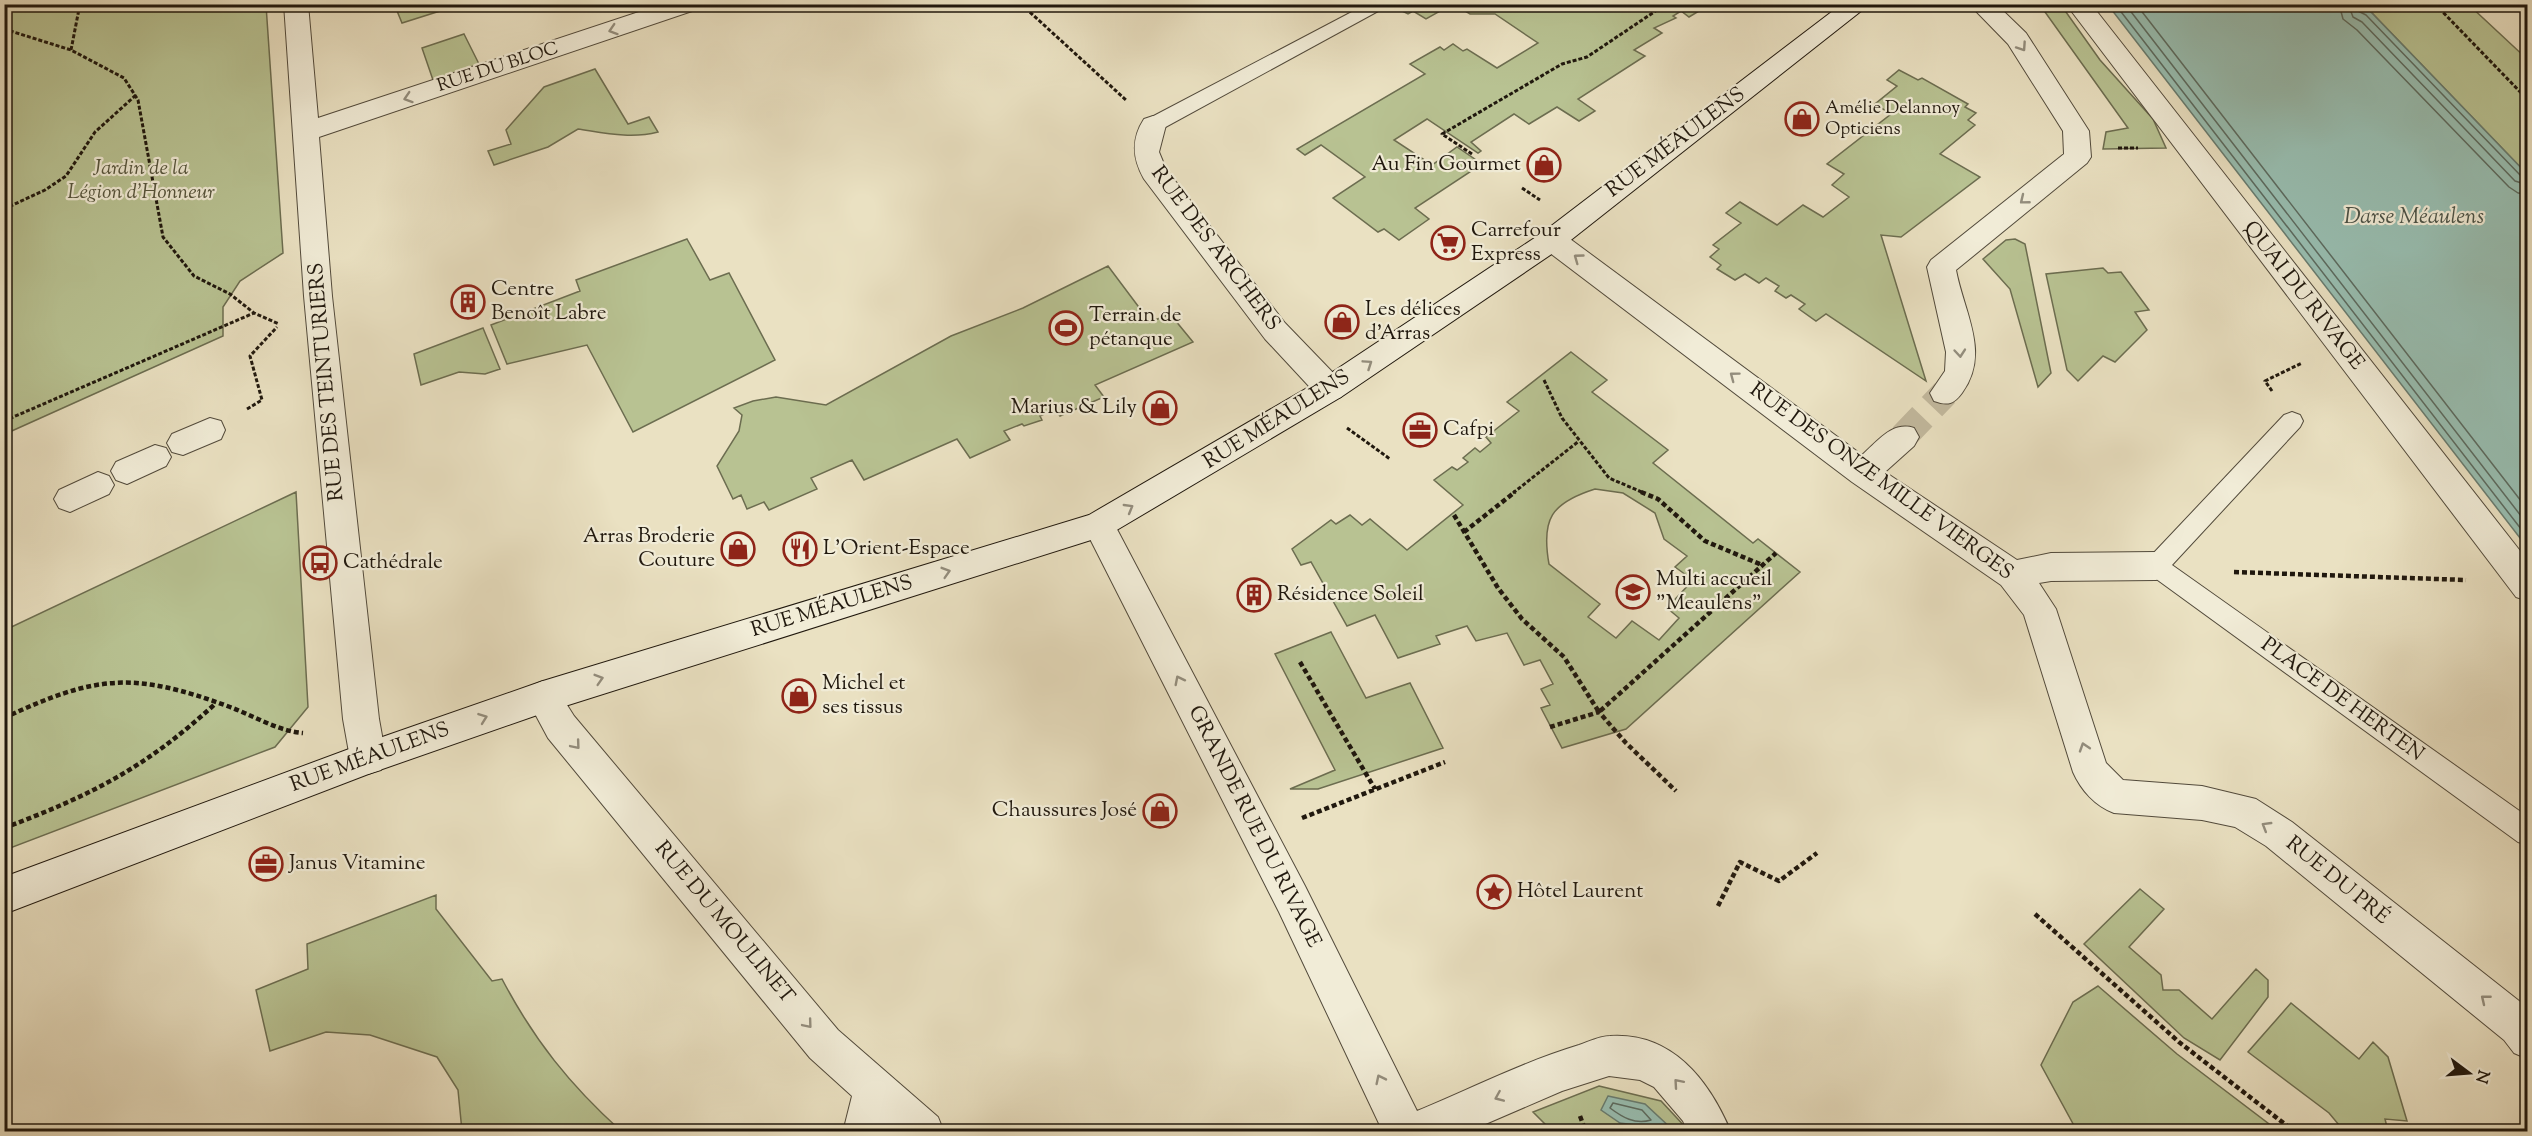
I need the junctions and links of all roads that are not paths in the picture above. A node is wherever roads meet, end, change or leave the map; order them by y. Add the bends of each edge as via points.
1 (296, 4) edge
2 (689, 4) edge
3 (1382, 4) edge
4 (1858, 4) edge
5 (1981, 4) edge
6 (2078, 4) edge
7 (1153, 125) joint
8 (308, 131) junction
9 (1552, 240) junction
10 (1945, 393) tunnel mouth
11 (1319, 396) junction
12 (2292, 421) road end
13 (210, 430) road end
14 (1903, 437) tunnel mouth
15 (183, 443) dead end
16 (155, 457) dead end
17 (127, 471) dead end
18 (1863, 473) junction
19 (98, 485) dead end
20 (70, 499) dead end
21 (1099, 525) junction
22 (2156, 566) junction
23 (2013, 575) junction
24 (2526, 585) edge
25 (543, 696) junction
26 (368, 758) junction
27 (2114, 796) joint
28 (2528, 833) edge
29 (4, 896) edge
30 (2528, 1039) edge
31 (874, 1089) junction
32 (864, 1131) edge
33 (923, 1131) edge
34 (1405, 1131) edge
35 (1416, 1131) edge
36 (1710, 1131) edge

1 - 8 street, RUE DES TEINTURIERS
2 -> 8 street, RUE DU BLOC
3 - 7 lane
4 - 9 street, RUE MÉAULENS
5 -> 10 street via 2017,39 2076,131 2078,157 1941,267 1962,353 1960,372
6 - 24 street, QUAI DU RIVAGE
7 - 11 street, RUE DES ARCHERS via 1146,152 1154,172 1275,331
8 - 26 street, RUE DES TEINTURIERS via 321,317 358,695
11 -> 9 street, RUE MÉAULENS
18 -> 9 street, RUE DES ONZE MILLE VIERGES
21 -> 11 street, RUE MÉAULENS
12 - 22 lane
13 - 15 street
14 - 18 street
16 - 17 street
18 - 23 street, RUE DES ONZE MILLE VIERGES
19 - 20 street
25 -> 21 street, RUE MÉAULENS
34 -> 21 street, GRANDE RUE DU RIVAGE via 1259,835
22 - 23 street via 2051,567
22 - 28 lane, PLACE DE HERTEN
27 -> 23 street, RUE DES ONZE MILLE VIERGES via 2091,772 2039,609
26 -> 25 street, RUE MÉAULENS
25 -> 31 street, RUE DU MOULINET via 561,727 824,1044
26 - 29 street, RUE MÉAULENS
30 -> 27 street, RUE DU PRÉ via 2518,1026 2279,834 2243,811 2202,803
31 - 32 street
31 - 33 street, RUE DU MOULINET
36 -> 35 street via 1698,1106 1668,1073 1645,1060 1609,1056 1561,1071

